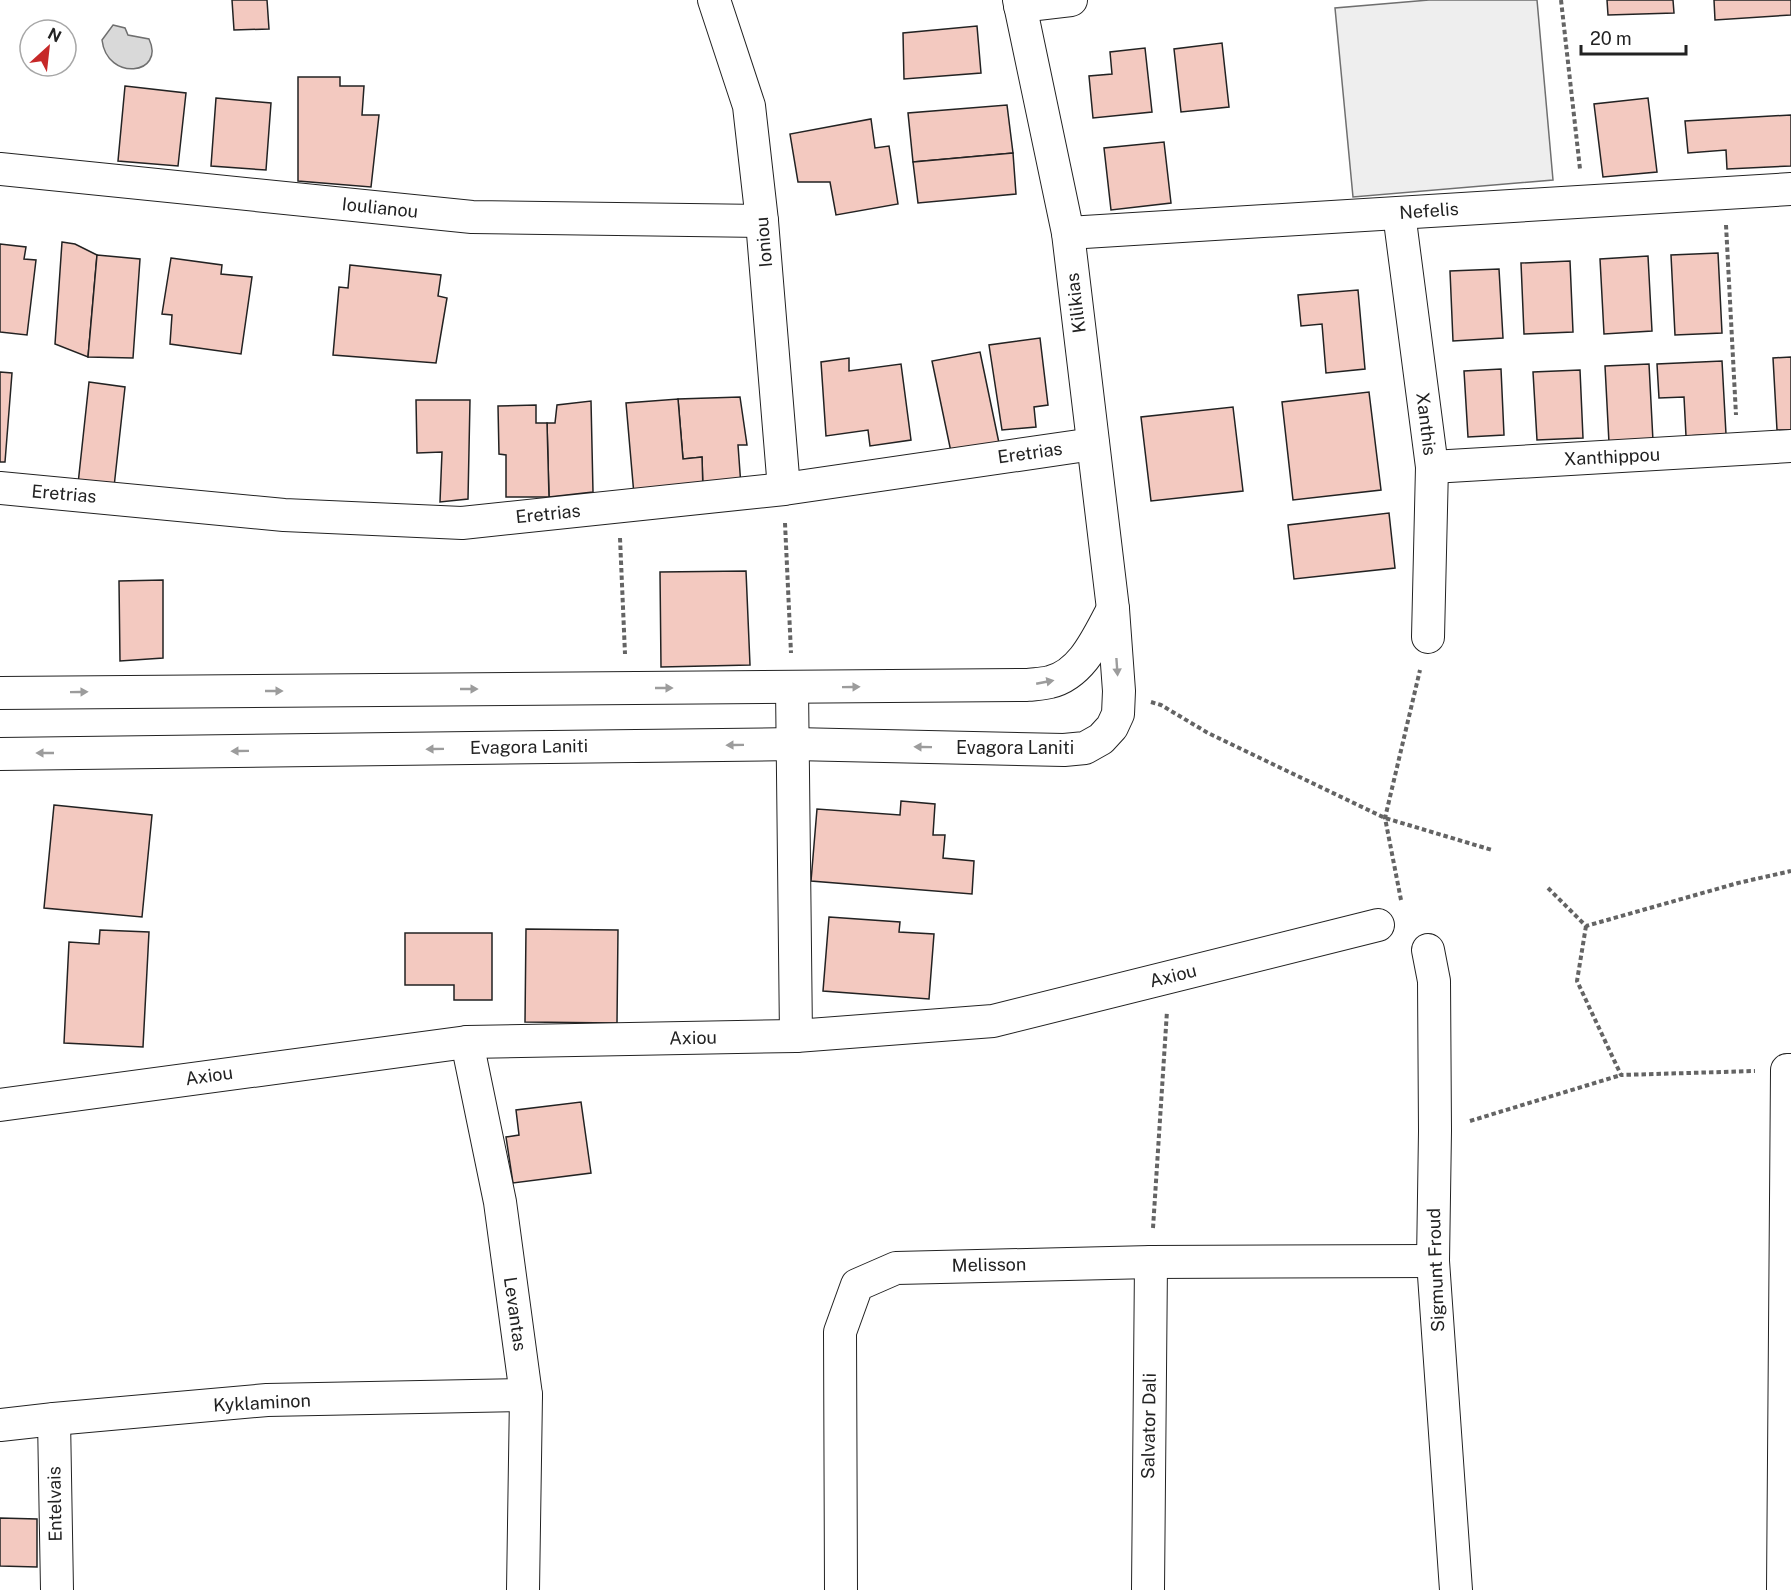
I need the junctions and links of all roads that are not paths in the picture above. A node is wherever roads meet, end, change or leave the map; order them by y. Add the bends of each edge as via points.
1 (714, 0) edge
2 (1071, 0) edge
3 (1020, 3) edge
4 (0, 169) edge
5 (1791, 189) edge
6 (1399, 213) junction
7 (762, 221) junction
8 (1068, 233) junction
9 (1093, 444) junction
10 (1791, 446) edge
11 (1432, 467) junction
12 (0, 488) edge
13 (784, 489) junction
14 (1113, 609) junction
15 (1428, 637) road end
16 (792, 687) junction
17 (0, 693) edge
18 (794, 744) junction
19 (0, 753) edge
20 (1391, 917) road end
21 (1428, 950) dead end
22 (796, 1036) junction
23 (467, 1042) junction
24 (1789, 1070) edge
25 (0, 1105) edge
26 (1433, 1261) junction
27 (1151, 1262) junction
28 (526, 1395) junction
29 (54, 1419) junction
30 (0, 1425) edge
31 (57, 1590) edge
32 (523, 1590) edge
33 (841, 1590) edge
34 (1148, 1590) edge
35 (1456, 1590) edge
36 (1783, 1590) edge

1 - 7 street, Ioniou via 749,106
2 - 3 street
3 - 8 street, Kilikias
4 - 7 street, Ioulianou via 472,218
5 - 6 street, Nefelis
6 - 8 street, Nefelis
6 - 11 street, Xanthis
7 - 13 street, Ioniou
8 - 9 street, Kilikias
9 - 13 street, Eretrias
9 - 14 street, Kilikias
10 - 11 street, Xanthippou
11 - 15 street, Xanthis
12 - 13 street, Eretrias via 284,515 462,523
16 -> 14 street via 1051,682 1082,662
14 -> 18 street, Evagora Laniti via 1118,714 1101,739 1085,748
17 -> 16 street
16 - 18 street
18 -> 19 street, Evagora Laniti
18 - 22 street
20 - 22 street, Axiou via 993,1021
21 - 26 street, Sigmunt Froud via 1434,981
22 - 23 street, Axiou
23 - 25 street, Axiou
23 - 28 street, Levantas via 500,1202
24 - 36 street
26 - 27 street, Melisson
26 - 35 street, Sigmunt Froud
27 - 33 street, Melisson via 896,1268 856,1285 840,1332
27 - 34 street, Salvator Dali
28 - 29 street, Kyklaminon via 267,1400
28 - 32 street, Levantas
29 - 30 street, Kyklaminon
29 - 31 street, Entelvais

